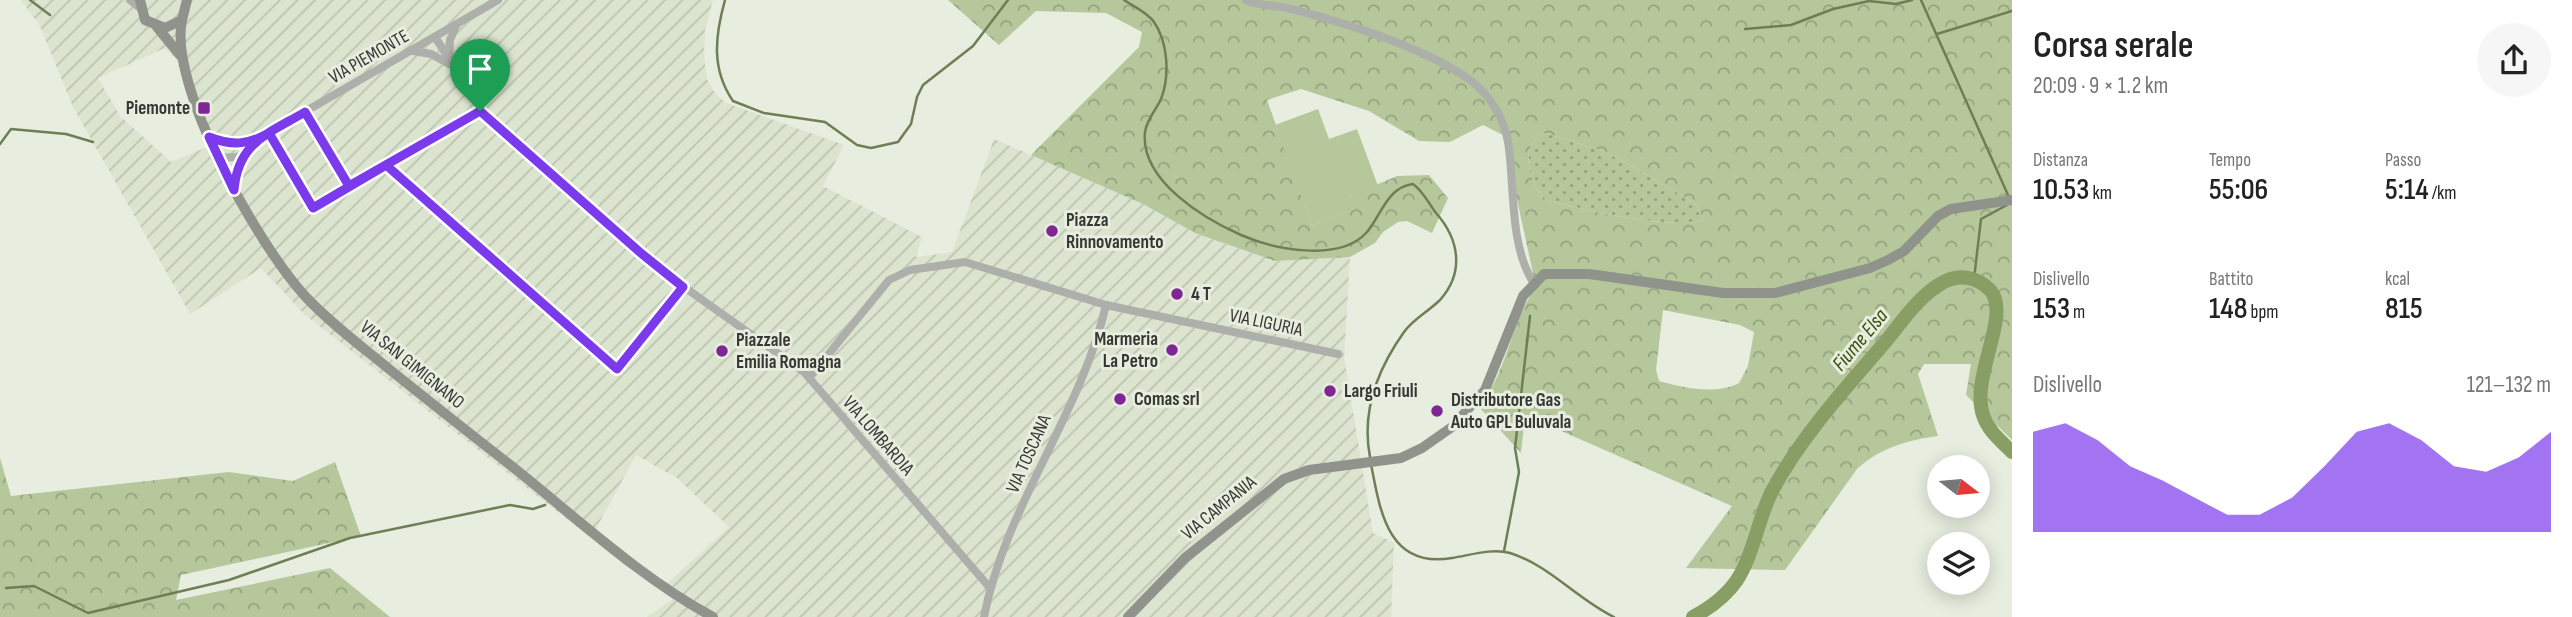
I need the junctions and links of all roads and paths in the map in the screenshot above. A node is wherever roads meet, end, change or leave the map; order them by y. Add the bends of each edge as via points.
1 (187, 0) edge
2 (498, 0) edge
3 (1246, 0) edge
4 (136, 2) edge
5 (182, 20) junction
6 (458, 24) junction
7 (157, 27) junction
8 (435, 37) junction
9 (410, 52) junction
10 (182, 61) junction
11 (452, 66) junction
12 (480, 111) junction
13 (305, 112) junction
14 (269, 133) junction
15 (209, 137) junction
16 (256, 140) junction
17 (243, 154) junction
18 (217, 159) junction
19 (386, 165) junction
20 (349, 186) junction
21 (234, 190) junction
22 (2012, 200) edge
23 (1533, 282) junction
24 (683, 287) junction
25 (1106, 305) junction
26 (1338, 354) dead end
27 (810, 378) junction
28 (990, 587) junction
29 (713, 617) edge
30 (984, 617) edge
31 (1128, 617) edge

1 - 5 street, VIA SAN GIMIGNANO
2 - 6 street, VIA PIEMONTE
3 - 23 street via 1288,8 1381,38 1470,80 1494,104 1506,130 1514,216
4 - 7 street, VIA SAN GIMIGNANO via 145,20
5 - 7 street
5 - 10 street, VIA SAN GIMIGNANO
6 - 8 street, VIA PIEMONTE
6 - 11 street via 449,45
7 - 10 street, VIA SAN GIMIGNANO
8 - 9 street, VIA PIEMONTE
8 - 11 street, VIA LOMBARDIA
9 - 11 street via 431,54
9 - 13 street, VIA PIEMONTE
10 - 15 street, VIA SAN GIMIGNANO
11 - 12 street, VIA LOMBARDIA
12 - 19 street
12 - 24 street, VIA LOMBARDIA
13 - 14 street, VIA PIEMONTE
13 - 20 street
14 - 16 street, VIA PIEMONTE
14 - 20 street via 313,208
15 - 16 street, VIA PIEMONTE via 235,144
15 - 18 street, VIA SAN GIMIGNANO
16 - 17 street, VIA PIEMONTE
17 - 18 street
17 - 21 street, VIA PIEMONTE
18 - 21 street, VIA SAN GIMIGNANO
19 - 20 street
19 - 24 street via 617,369
21 - 29 street, VIA SAN GIMIGNANO via 296,285 338,328 651,578
22 - 23 street via 1951,209 1888,260 1775,293 1723,293 1565,272 1544,274
23 - 31 street, VIA CAMPANIA via 1474,406 1433,441 1391,460 1306,470 1281,481 1185,558
24 - 27 street, VIA LOMBARDIA
25 - 26 street, VIA LIGURIA
25 - 27 street via 969,262 917,268 892,277 876,292
25 - 28 street, VIA TOSCANA via 1088,363
27 - 28 street, VIA LOMBARDIA
28 - 30 street, VIA TOSCANA

